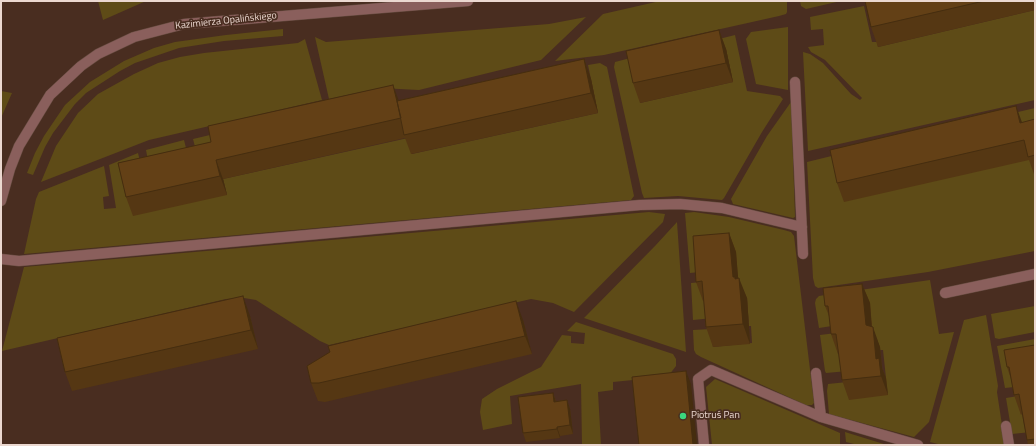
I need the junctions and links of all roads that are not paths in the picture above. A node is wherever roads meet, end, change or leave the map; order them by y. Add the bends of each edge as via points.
1 (468, 1) edge
2 (795, 82) dead end
3 (1, 201) edge
4 (802, 227) junction
5 (803, 254) dead end
6 (1, 259) edge
7 (1035, 274) edge
8 (945, 293) dead end
9 (816, 373) dead end
10 (821, 417) junction
11 (1006, 426) dead end
12 (704, 445) edge
13 (918, 445) edge
14 (1008, 445) edge

1 - 3 street, Kazimierza Opalińskiego via 184,24 134,37 98,54 50,95 19,146
2 - 4 street
4 - 5 street
4 - 6 street via 722,208 680,204 640,205 19,262
7 - 8 street
9 - 10 street
10 - 12 street via 712,370 698,379
10 - 13 street
11 - 14 street

